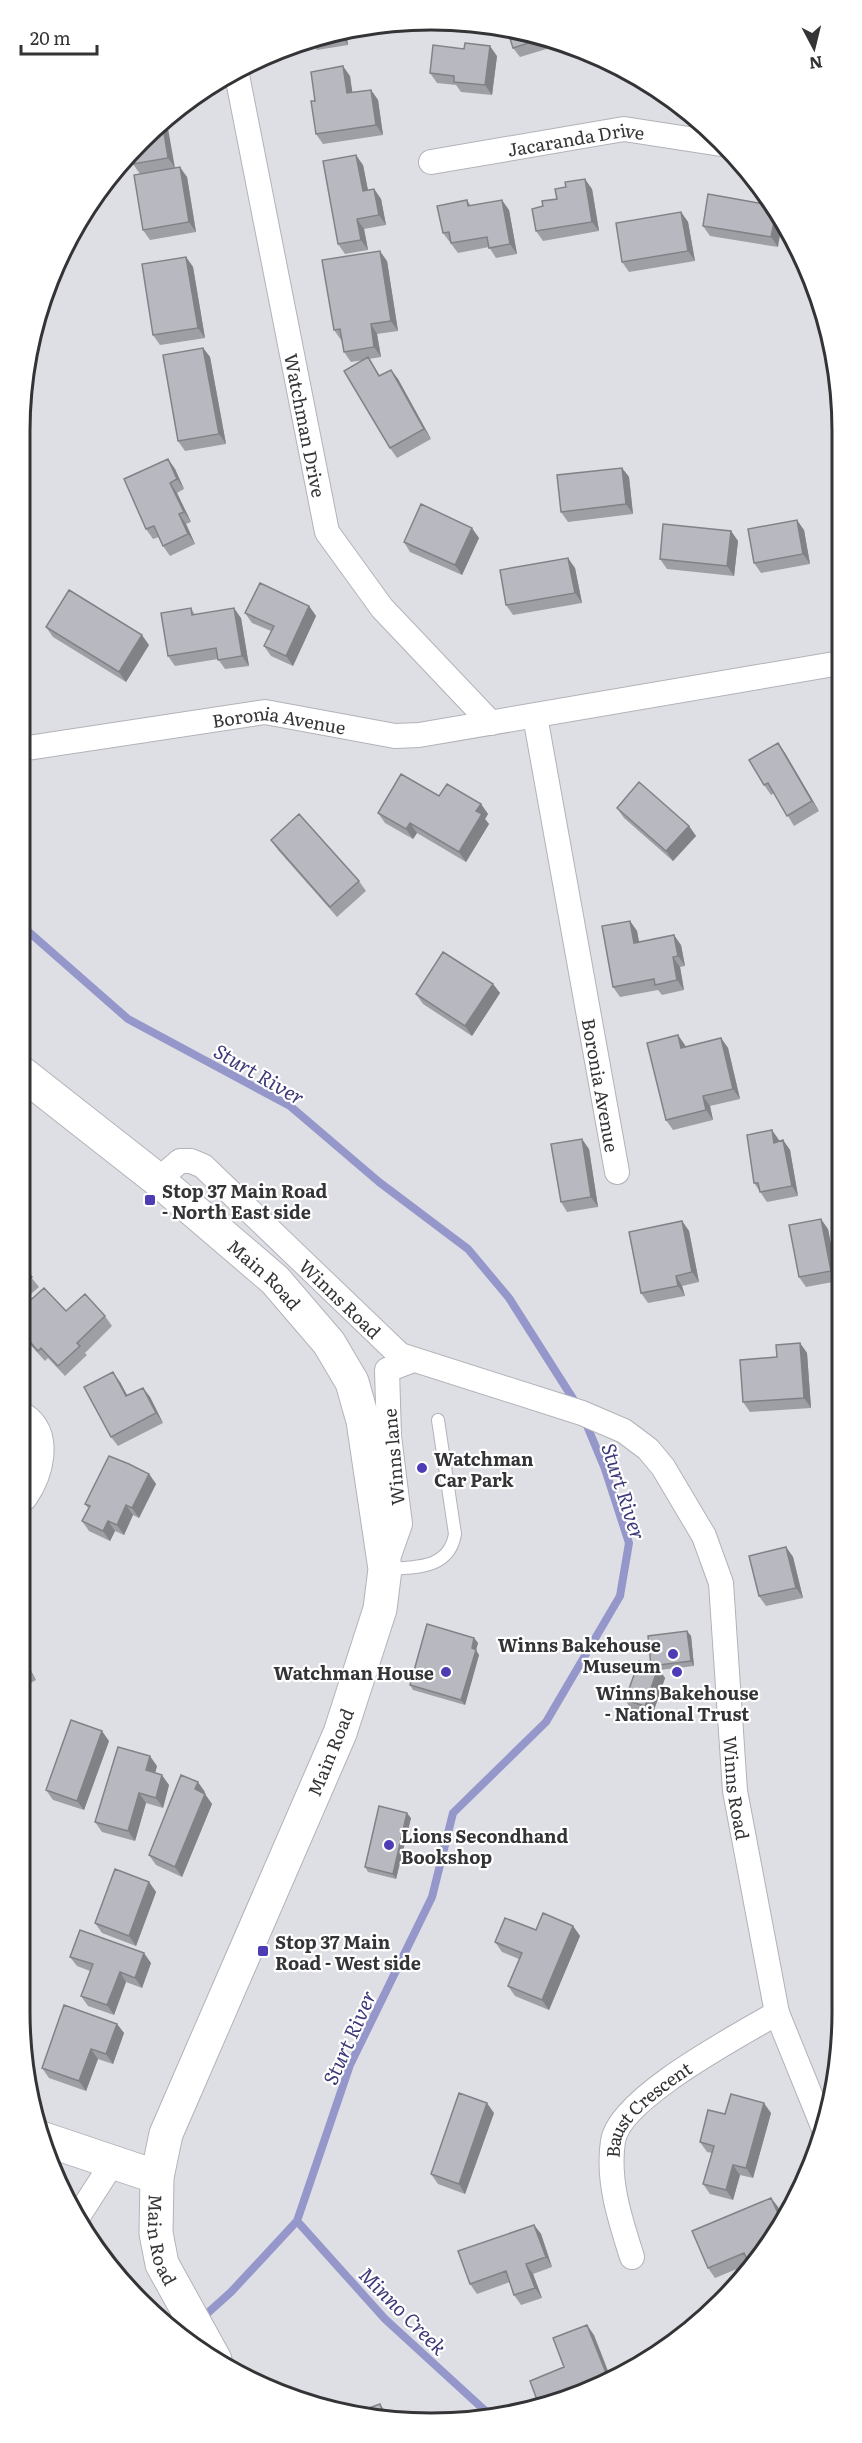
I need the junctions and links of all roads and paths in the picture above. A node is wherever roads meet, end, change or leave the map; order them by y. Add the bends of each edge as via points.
1 (238, 80) edge
2 (709, 142) edge
3 (431, 162) dead end
4 (832, 664) edge
5 (535, 716) junction
6 (491, 723) junction
7 (30, 748) edge
8 (30, 1080) edge
9 (617, 1172) dead end
10 (158, 1180) junction
11 (413, 1360) junction
12 (30, 1420) edge
13 (438, 1420) dead end
14 (30, 1491) edge
15 (385, 1569) junction
16 (777, 2013) junction
17 (818, 2115) edge
18 (51, 2141) edge
19 (113, 2162) junction
20 (157, 2177) junction
21 (83, 2210) edge
22 (632, 2257) dead end
23 (206, 2344) edge

1 - 6 street, Watchman Drive via 327,532 382,608
2 - 3 street, Jacaranda Drive via 624,129
4 - 5 street, Boronia Avenue
5 - 6 street, Boronia Avenue
5 - 9 street, Boronia Avenue
6 - 7 street, Boronia Avenue via 395,736 265,712
8 - 10 main road, Main Road
10 - 11 street, Winns Road via 180,1161 203,1166 400,1355
10 - 15 main road, Main Road via 275,1280 328,1343 352,1382 363,1421
11 - 15 street, Winns lane via 387,1370 389,1436 400,1524
11 - 16 street, Winns Road via 555,1404 624,1431 648,1449 663,1467 704,1536 722,1583 735,1791
12 - 14 street via 41,1441 42,1462
13 - 15 lane via 455,1534 453,1545 436,1563
15 - 20 main road, Main Road via 380,1609 340,1733 166,2134
16 - 17 street, Winns Road
16 - 22 street, Baust Crescent via 669,2078 632,2108 613,2139 614,2201
18 - 19 main road
19 - 20 main road
19 - 21 street
20 - 23 main road, Main Road via 156,2233 162,2264

